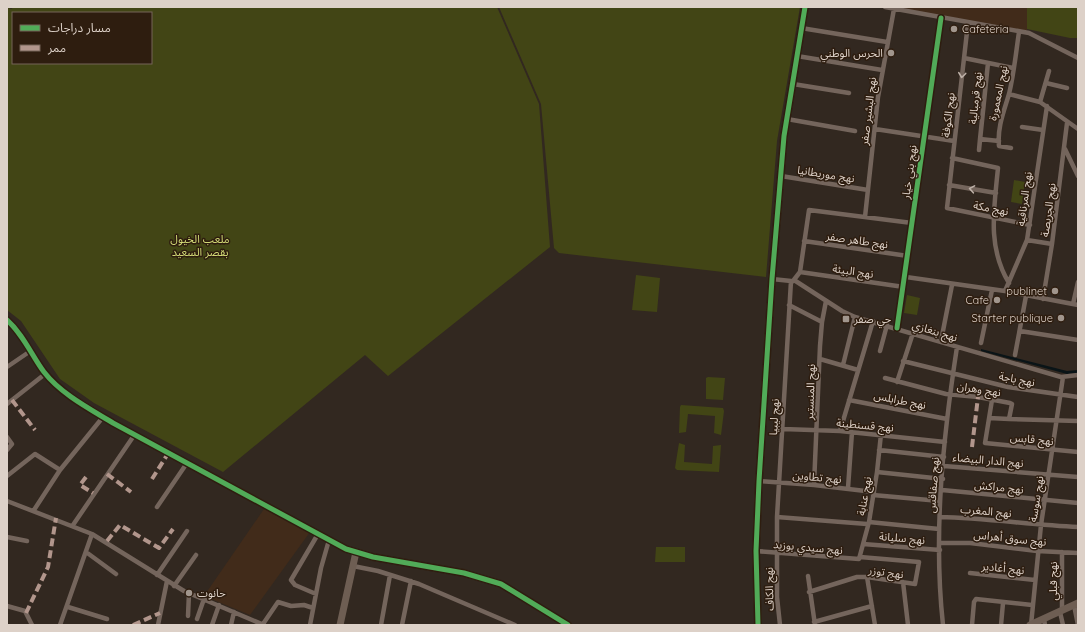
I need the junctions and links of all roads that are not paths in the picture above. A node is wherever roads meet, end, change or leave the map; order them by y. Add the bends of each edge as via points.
1 (805, 7) edge
2 (885, 7) edge
3 (894, 9) junction
4 (942, 18) junction
5 (968, 23) junction
6 (801, 28) junction
7 (1019, 32) junction
8 (887, 42) junction
9 (797, 56) junction
10 (964, 58) junction
11 (1078, 58) edge
12 (988, 63) junction
13 (1013, 68) junction
14 (882, 70) junction
15 (1049, 71) dead end
16 (1046, 83) junction
17 (792, 84) junction
18 (1067, 88) dead end
19 (849, 93) dead end
20 (1009, 94) junction
21 (1040, 102) junction
22 (1047, 106) junction
23 (787, 119) junction
24 (1067, 123) junction
25 (1022, 127) dead end
26 (875, 129) junction
27 (1078, 129) edge
28 (1043, 130) junction
29 (855, 131) dead end
30 (924, 136) junction
31 (980, 139) junction
32 (954, 141) junction
33 (999, 141) junction
34 (1011, 148) dead end
35 (1065, 149) junction
36 (952, 158) junction
37 (781, 176) junction
38 (1078, 176) edge
39 (949, 185) junction
40 (868, 190) junction
41 (996, 193) junction
42 (948, 208) joint
43 (865, 217) junction
44 (993, 217) junction
45 (912, 224) junction
46 (1030, 225) junction
47 (1027, 240) junction
48 (804, 241) junction
49 (1052, 244) junction
50 (908, 256) junction
51 (800, 272) junction
52 (906, 276) junction
53 (772, 279) junction
54 (793, 281) junction
55 (1078, 282) edge
56 (1009, 283) junction
57 (952, 285) junction
58 (904, 287) junction
59 (992, 290) junction
60 (1005, 291) junction
61 (1026, 296) junction
62 (1043, 299) junction
63 (826, 301) junction
64 (1075, 304) edge
65 (789, 305) junction
66 (855, 317) junction
67 (7, 320) edge
68 (873, 321) junction
69 (822, 322) junction
70 (887, 325) junction
71 (897, 328) junction
72 (1020, 331) junction
73 (913, 333) junction
74 (1078, 340) edge
75 (941, 342) junction
76 (981, 343) dead end
77 (957, 347) junction
78 (880, 350) dead end
79 (30, 352) junction
80 (1015, 355) dead end
81 (820, 359) junction
82 (903, 362) junction
83 (843, 365) junction
84 (7, 367) edge
85 (858, 370) junction
86 (46, 374) junction
87 (953, 375) junction
88 (1078, 375) edge
89 (1063, 377) junction
90 (885, 378) dead end
91 (897, 382) junction
92 (950, 393) junction
93 (1060, 396) junction
94 (1078, 397) edge
95 (849, 400) junction
96 (992, 400) junction
97 (7, 404) edge
98 (103, 417) junction
99 (989, 418) junction
100 (947, 419) junction
101 (1009, 420) junction
102 (1078, 421) edge
103 (1056, 422) junction
104 (783, 429) junction
105 (817, 431) junction
106 (840, 431) junction
107 (852, 432) junction
108 (135, 434) junction
109 (881, 434) junction
110 (7, 437) edge
111 (945, 442) junction
112 (7, 450) edge
113 (879, 450) junction
114 (1053, 450) junction
115 (1078, 452) edge
116 (944, 457) junction
117 (187, 463) junction
118 (944, 466) junction
119 (60, 470) junction
120 (877, 472) junction
121 (1049, 475) junction
122 (7, 476) edge
123 (1078, 477) edge
124 (942, 479) junction
125 (760, 481) junction
126 (779, 482) junction
127 (814, 485) junction
128 (848, 488) junction
129 (942, 490) junction
130 (873, 494) junction
131 (7, 501) edge
132 (940, 501) junction
133 (1044, 501) junction
134 (1078, 503) edge
135 (157, 507) dead end
136 (34, 510) junction
137 (777, 517) junction
138 (940, 517) junction
139 (868, 523) junction
140 (73, 525) junction
141 (1041, 525) junction
142 (1078, 527) edge
143 (939, 529) junction
144 (187, 531) dead end
145 (92, 534) junction
146 (318, 534) junction
147 (7, 537) edge
148 (329, 540) junction
149 (27, 541) dead end
150 (940, 543) junction
151 (863, 544) junction
152 (940, 550) junction
153 (756, 551) junction
154 (1037, 551) junction
155 (86, 552) junction
156 (356, 552) junction
157 (1062, 552) junction
158 (778, 553) junction
159 (1078, 553) edge
160 (196, 555) dead end
161 (860, 558) junction
162 (919, 562) joint
163 (353, 566) junction
164 (970, 573) dead end
165 (116, 574) dead end
166 (157, 575) junction
167 (390, 575) junction
168 (808, 576) dead end
169 (867, 577) junction
170 (1035, 580) junction
171 (167, 581) junction
172 (411, 581) junction
173 (903, 582) junction
174 (174, 586) junction
175 (809, 592) junction
176 (189, 593) junction
177 (316, 594) junction
178 (204, 599) junction
179 (1003, 603) junction
180 (1076, 604) edge
181 (219, 605) junction
182 (1032, 605) junction
183 (7, 606) edge
184 (872, 606) junction
185 (68, 607) junction
186 (313, 608) junction
187 (1061, 611) junction
188 (234, 612) junction
189 (188, 616) dead end
190 (107, 619) dead end
191 (197, 619) dead end
192 (1045, 622) edge
193 (505, 623) edge
194 (814, 623) edge
195 (32, 625) edge
196 (60, 625) edge
197 (158, 625) edge
198 (212, 625) edge
199 (231, 625) edge
200 (263, 625) edge
201 (310, 625) edge
202 (340, 625) edge
203 (381, 625) edge
204 (402, 625) edge
205 (515, 625) edge
206 (568, 625) edge
207 (758, 625) edge
208 (780, 625) edge
209 (875, 625) edge
210 (908, 625) edge
211 (943, 625) edge
212 (972, 625) edge
213 (1001, 625) edge
214 (1030, 625) edge
215 (1063, 625) edge
216 (1078, 625) edge

1 - 6 street
2 - 3 street
3 - 4 street
3 - 8 street, نهج البشير صفر
4 - 5 street
4 - 30 street, نهج بني خيار
5 - 7 street
5 - 10 street, نهج الكوفة
6 - 8 street
6 - 9 street
7 - 11 street via 1033,35
7 - 13 street, نهج المعمورة
8 - 14 street, نهج البشير صفر
9 - 14 street
9 - 17 street
10 - 12 street
10 -> 32 street, نهج الكوفة
12 - 13 street
12 - 31 street, نهج قرمبالية
12 - 31 street, نهج قرمبالية via 979,150
13 - 20 street, نهج المعمورة
14 - 26 street, نهج البشير صفر
15 - 16 street
16 - 18 street
16 - 21 street
17 - 19 street
17 - 23 street
20 - 21 street
20 - 33 street, نهج المعمورة via 1003,112
21 - 22 street
22 - 24 street
22 - 28 street, نهج المرناقية
23 - 29 street
23 - 37 street
24 - 27 street
24 - 35 street, نهج الجريصة
25 - 28 street
26 - 30 street
26 - 40 street, نهج البشير صفر
28 - 46 street, نهج المرناقية
30 - 32 street
30 - 45 street, نهج بني خيار
31 - 33 street
32 - 36 street, نهج الكوفة
33 - 34 street via 999,146
35 - 38 street
35 - 49 street, نهج الجريصة
36 - 39 street, نهج الكوفة
36 - 41 street via 998,168
37 - 40 street, نهج موريطانيا
37 - 53 street
41 -> 39 street
39 - 42 street, نهج الكوفة
40 - 43 street, نهج البشير صفر
41 - 44 street
42 - 44 street, نهج مكة
43 - 45 street
43 - 48 street via 809,210
44 - 46 street, نهج مكة
44 - 56 street via 995,250
45 - 50 street, نهج بني خيار
46 - 47 street, نهج المرناقية
47 - 49 street
47 - 56 street, نهج المرناقية
48 - 50 street, نهج طاهر صفر
48 - 51 street
49 - 62 street, نهج الجريصة
50 - 52 street, نهج بني خيار
51 - 54 street
51 - 58 street, نهج البيئة
52 - 57 street
52 - 58 street, نهج بني خيار
53 - 54 street, نهج بنغازي
53 - 125 street
54 - 63 street, نهج بنغازي
54 - 65 street, نهج ليبيا
55 - 64 street
56 - 60 street, نهج المرناقية
57 - 59 street
57 - 75 street
58 - 71 street, نهج بني خيار
59 - 60 street
59 - 76 street
60 - 61 street
61 - 62 street
61 - 72 street
62 - 64 street
63 - 66 street, نهج بنغازي
63 - 69 street, نهج المنستير
65 - 69 street
65 - 104 street, نهج ليبيا
66 - 68 street, نهج بنغازي
66 - 83 street
67 - 79 street
68 - 70 street, نهج بنغازي
68 - 85 street
69 - 81 street, نهج المنستير
70 - 71 street, نهج بنغازي
70 - 78 street
71 - 73 street, نهج بنغازي
72 - 74 street
72 - 80 street
73 - 75 street, نهج بنغازي
73 - 82 street
75 - 77 street, نهج بنغازي
77 - 87 street, نهج صفاقس
77 - 89 street, نهج بنغازي
79 - 84 street
79 - 86 street
81 - 83 street
81 - 105 street, نهج المنستير
82 - 87 street, نهج باجة
82 - 91 street
83 - 85 street
85 - 95 street
86 - 97 street
86 - 98 street via 59,387
87 - 92 street, نهج صفاقس
87 - 93 street, نهج باجة
88 - 89 street, نهج بنغازي
89 - 93 street, نهج سوسة
90 - 91 street, نهج وهران
91 - 92 street, نهج وهران
92 - 96 street, نهج وهران
92 - 100 street, نهج صفاقس
93 - 94 street, نهج باجة
93 - 103 street, نهج سوسة
95 - 100 street, نهج طرابلس
95 - 106 street
96 - 99 street
96 - 101 street, نهج وهران via 1011,403
98 - 108 street
98 - 119 street
99 - 101 street
99 - 114 street, نهج قابس via 985,443
100 - 111 street, نهج صفاقس
101 - 103 street
102 - 103 street
103 - 114 street, نهج سوسة
104 - 105 street, نهج قسنطينة
104 - 126 street, نهج ليبيا
105 - 106 street, نهج قسنطينة
105 - 127 street, نهج المنستير
106 - 107 street, نهج قسنطينة
107 - 109 street, نهج قسنطينة
107 - 128 street
108 - 117 street
108 - 140 street
109 - 111 street, نهج قسنطينة
109 - 113 street, نهج عنابة
110 - 112 street via 12,444
111 - 116 street, نهج صفاقس
113 - 116 street
113 - 120 street, نهج عنابة
114 - 115 street, نهج قابس
114 - 121 street, نهج سوسة
116 - 118 street, نهج صفاقس
117 - 135 street
117 - 146 street
118 - 121 street, نهج الدار البيضاء
118 - 124 street, نهج صفاقس
119 - 122 street via 34,454
119 - 136 street
120 - 124 street
120 - 130 street, نهج عنابة
121 - 123 street, نهج الدار البيضاء
121 - 133 street, نهج سوسة
124 - 129 street, نهج صفاقس
125 - 126 street, نهج تطاوين
125 - 153 street
126 - 127 street, نهج تطاوين
126 - 137 street, نهج ليبيا
127 - 128 street, نهج تطاوين
128 - 130 street, نهج تطاوين
129 - 132 street, نهج صفاقس
129 - 133 street, نهج مراكش
130 - 132 street, نهج تطاوين
130 - 139 street, نهج عنابة
131 - 136 street
132 - 138 street, نهج صفاقس
133 - 134 street, نهج مراكش
133 - 141 street, نهج سوسة
136 - 140 street
137 - 139 street
137 - 158 street, نهج ليبيا
138 - 141 street, نهج المغرب via 980,518
138 - 143 street, نهج صفاقس
139 - 143 street
139 - 151 street, نهج عنابة
140 - 145 street
141 - 142 street, نهج المغرب
141 - 154 street, نهج سوسة
143 - 150 street, نهج صفاقس
144 - 166 street
145 - 155 street
145 - 166 street
146 - 148 street
146 - 177 street via 290,580 295,585
147 - 149 street
148 - 156 street
148 - 177 street
150 - 152 street, نهج صفاقس
150 - 154 street, نهج سوق أهراس via 970,543
151 - 152 street, نهج سليانة
151 - 161 street, نهج عنابة
152 - 211 street, نهج صفاقس
153 - 158 street, نهج سيدي بوزيد
153 - 207 street
154 - 157 street, نهج سوق أهراس
154 - 170 street, نهج سوسة
155 - 165 street
155 - 185 street
156 - 163 street
156 - 206 street via 464,573 501,584
157 - 159 street, نهج سوق أهراس
157 - 187 street, نهج قبلي
158 - 161 street, نهج سيدي بوزيد
158 - 208 street, نهج الكاف
160 - 174 street
161 - 162 street, نهج سيدي بوزيد
162 - 173 street, نهج توزر via 914,585
163 - 167 street
163 - 202 street
164 - 170 street, نهج أغادير
166 - 171 street
167 - 172 street
167 - 203 street
168 - 175 street
169 - 173 street, نهج توزر
169 - 175 street, نهج توزر
169 - 184 street
170 - 182 street, نهج سوسة
171 - 174 street
171 - 197 street
172 - 193 street
172 - 204 street
173 - 210 street
174 - 176 street
175 - 194 street
176 - 178 street
176 - 189 street
177 - 186 street
178 - 181 street
178 - 191 street
179 - 182 street
179 - 212 street via 976,599
179 - 213 street
180 - 187 street
180 - 216 street
181 - 188 street
181 - 198 street
182 - 214 street, نهج سوسة
183 - 195 street via 25,612
184 - 194 street
184 - 209 street
185 - 190 street
185 - 196 street
186 - 200 street via 278,602
186 - 201 street
187 - 192 street
187 - 215 street, نهج قبلي
188 - 199 street
188 - 200 street
192 - 214 street
193 - 205 street

